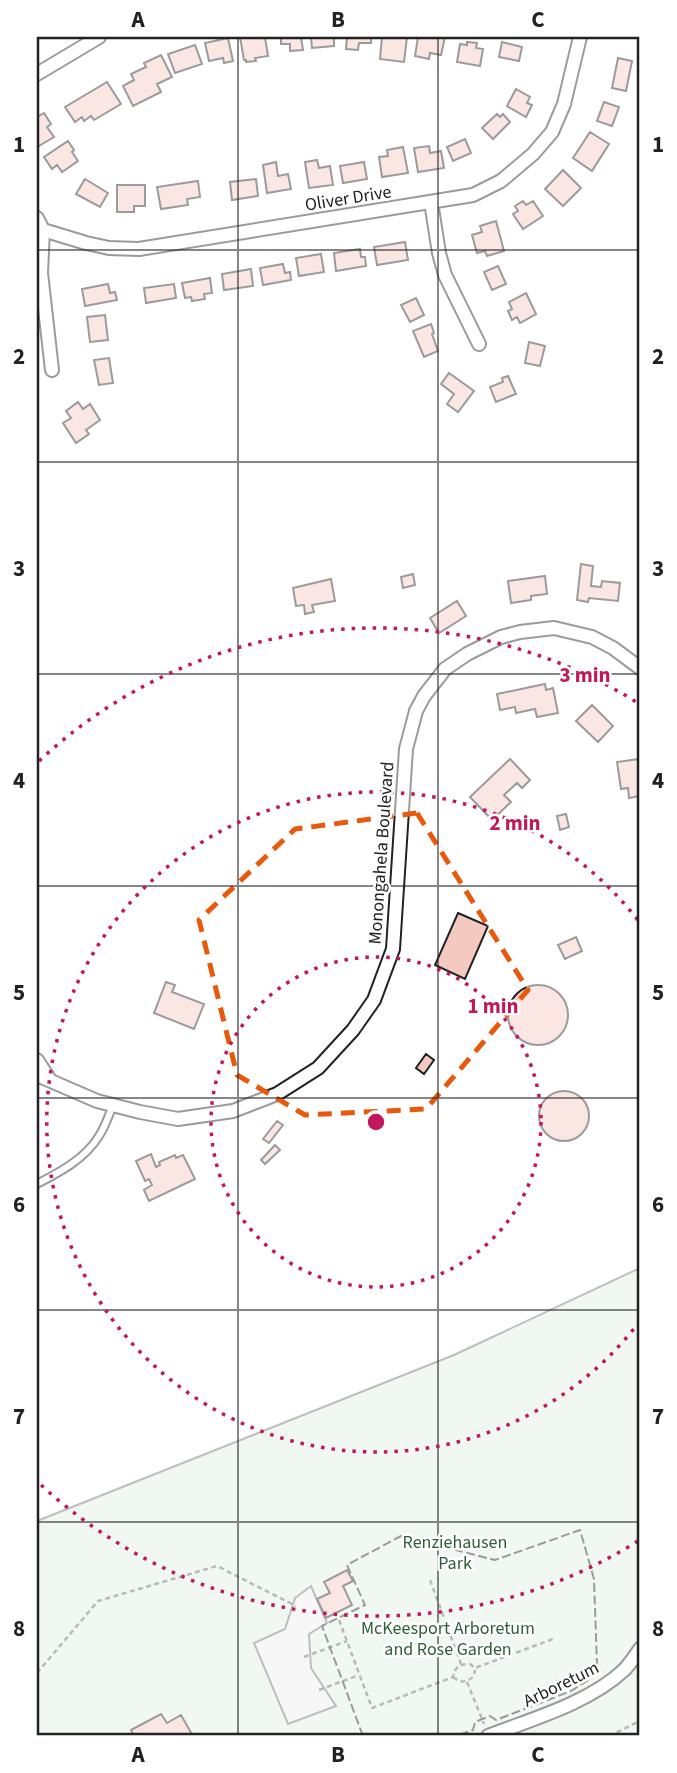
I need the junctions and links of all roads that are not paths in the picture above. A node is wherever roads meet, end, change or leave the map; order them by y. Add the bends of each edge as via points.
1 (99, 37) edge
2 (580, 37) edge
3 (37, 74) edge
4 (431, 202) junction
5 (40, 224) edge
6 (479, 344) dead end
7 (51, 370) dead end
8 (640, 668) edge
9 (37, 1060) edge
10 (37, 1075) edge
11 (50, 1081) junction
12 (113, 1105) junction
13 (37, 1184) edge
14 (640, 1649) edge
15 (488, 1736) edge

1 - 3 street
2 - 4 street, Oliver Drive via 564,104 552,132 533,154 501,181 473,195
4 - 5 street, Oliver Drive via 139,249 98,246
4 - 6 street via 445,275
5 - 7 street
8 - 12 street, Monongahela Boulevard via 592,637 554,628 501,637 445,669 416,711 406,749 393,949 374,1000 353,1030 318,1068 277,1094 233,1111 178,1119
9 - 11 street
10 - 11 street, Monongahela Boulevard
11 - 12 street, Monongahela Boulevard
12 - 13 lane via 88,1152
14 - 15 street, Arboretum via 624,1670 596,1690

